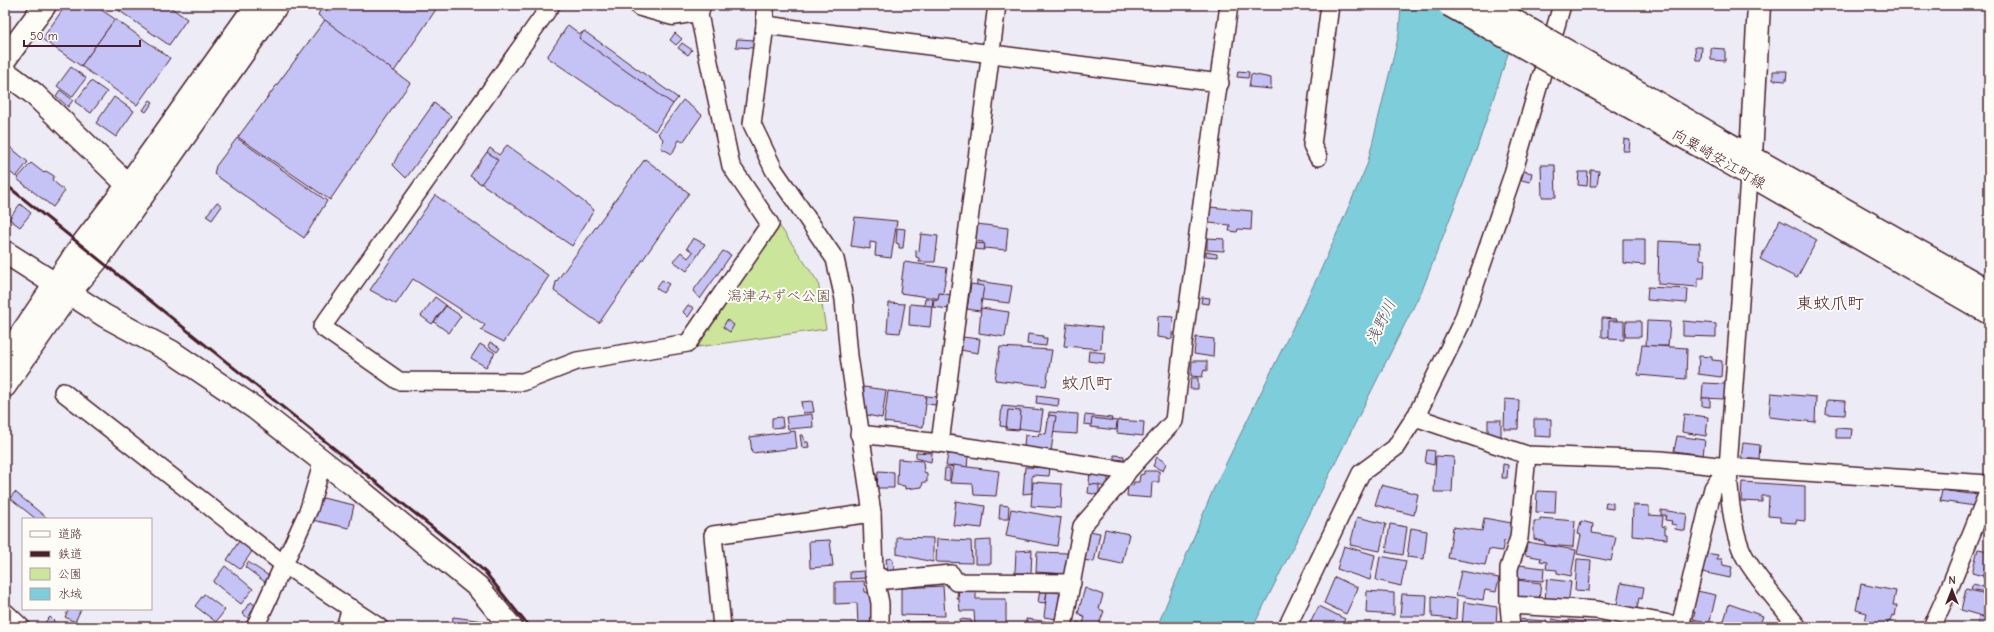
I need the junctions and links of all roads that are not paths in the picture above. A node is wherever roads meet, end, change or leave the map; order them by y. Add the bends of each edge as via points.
1 (45, 5) edge
2 (256, 5) edge
3 (277, 5) edge
4 (550, 5) edge
5 (641, 5) edge
6 (765, 5) edge
7 (997, 5) edge
8 (1229, 5) edge
9 (1330, 5) edge
10 (1449, 5) edge
11 (1487, 5) edge
12 (1562, 5) edge
13 (1759, 5) edge
14 (697, 8) edge
15 (765, 25) junction
16 (990, 55) junction
17 (5, 59) edge
18 (5, 72) edge
19 (1220, 83) junction
20 (1722, 150) junction
21 (1318, 157) dead end
22 (1750, 166) junction
23 (135, 190) junction
24 (5, 252) edge
25 (62, 289) junction
26 (1989, 291) edge
27 (1989, 313) edge
28 (5, 358) edge
29 (5, 386) edge
30 (63, 392) dead end
31 (1415, 417) junction
32 (859, 434) junction
33 (940, 442) junction
34 (1528, 455) junction
35 (323, 461) junction
36 (1728, 467) junction
37 (1128, 470) junction
38 (1989, 484) edge
39 (1989, 490) edge
40 (872, 513) junction
41 (285, 565) junction
42 (874, 574) junction
43 (1072, 583) junction
44 (1509, 606) junction
45 (351, 608) junction
46 (5, 612) edge
47 (21, 627) edge
48 (255, 627) edge
49 (345, 627) edge
50 (379, 627) edge
51 (511, 627) edge
52 (722, 627) edge
53 (880, 627) edge
54 (1063, 627) edge
55 (1287, 627) edge
56 (1511, 627) edge
57 (1675, 627) edge
58 (1680, 627) edge
59 (1798, 627) edge
60 (1932, 627) edge

1 - 17 street
2 - 23 street
3 - 23 street
4 - 14 street via 322,327 399,381 524,382 577,361 688,343 770,224 731,166
5 - 14 street via 673,14
6 - 15 street
7 - 16 street
8 - 19 street
9 - 21 street via 1312,145
10 - 20 street, 向粟崎安江町線, bridge
11 - 20 street, 向粟崎安江町線, bridge
12 - 31 street via 1512,177 1463,320
13 - 22 street
15 - 16 street
15 - 32 street via 752,124 774,170 835,259 844,299
16 - 19 street
16 - 33 street
18 - 23 street via 33,93
19 - 37 street via 1182,344 1174,421
20 - 22 street, 向粟崎安江町線
22 - 26 street, 向粟崎安江町線
22 - 27 street, 向粟崎安江町線
22 - 36 street
23 - 25 street via 98,259
24 - 25 street
25 - 28 street
25 - 29 street
25 - 35 street via 178,357 256,409
30 - 41 street
31 - 34 street
31 - 55 street via 1395,448 1361,473
32 - 33 street
32 - 40 street
33 - 37 street
34 - 36 street via 1661,460
34 - 44 street via 1519,538 1509,568
35 - 41 street via 309,509
35 - 51 street via 478,588
36 - 38 street
36 - 58 street via 1713,488
36 - 59 street via 1728,491 1734,526 1745,558
37 - 43 street via 1123,480 1082,526
39 - 60 street
40 - 42 street
40 - 52 street via 713,535
41 - 45 street
41 - 48 street
42 - 43 street via 886,580 951,574 956,582
42 - 53 street via 880,603
43 - 54 street
44 - 56 street
44 - 57 street via 1597,610
45 - 49 street
45 - 50 street
46 - 47 street

